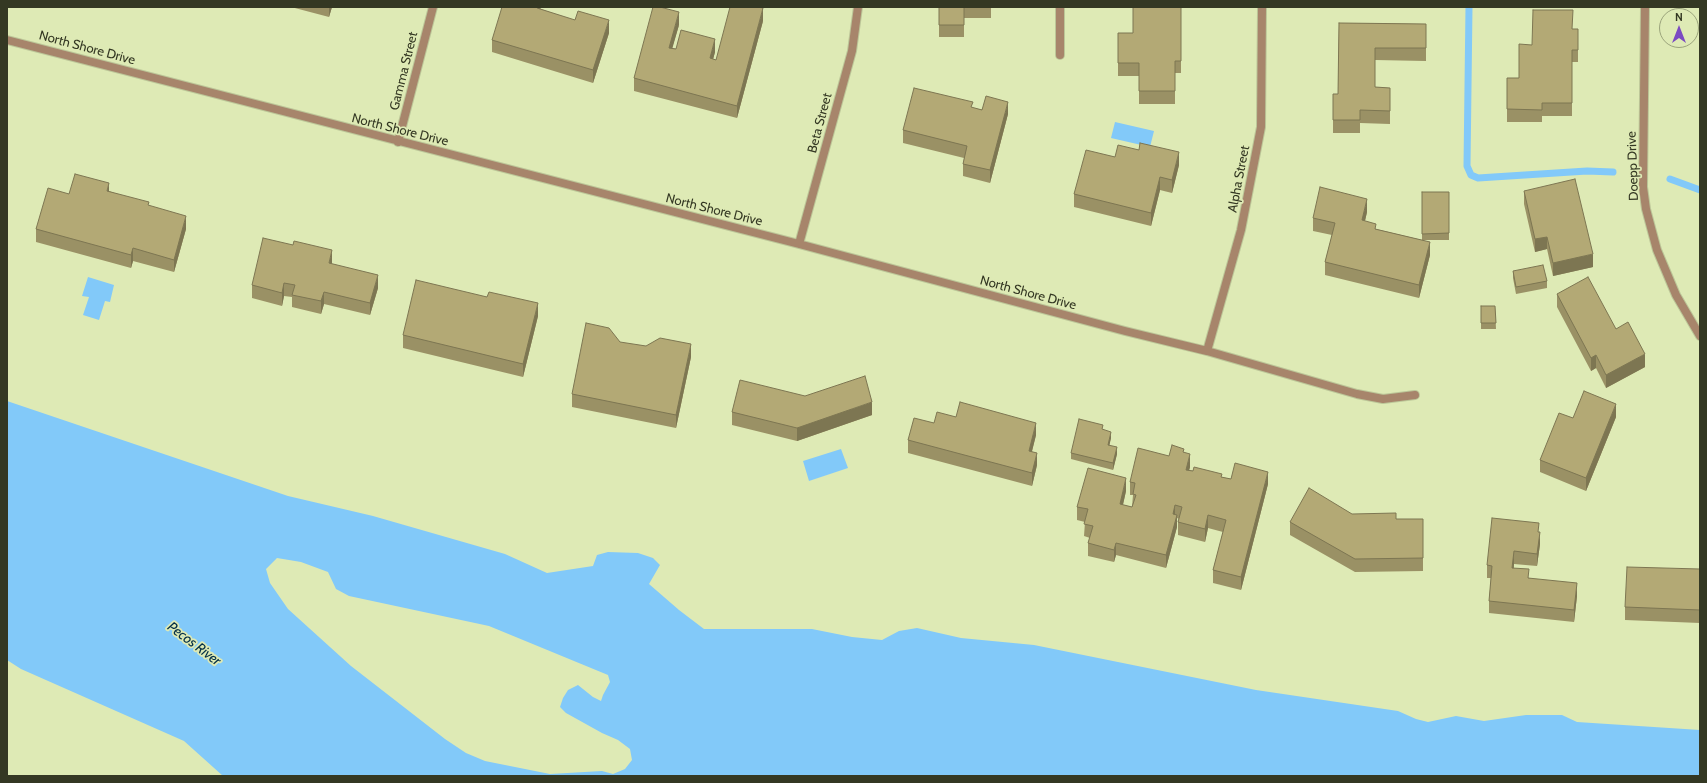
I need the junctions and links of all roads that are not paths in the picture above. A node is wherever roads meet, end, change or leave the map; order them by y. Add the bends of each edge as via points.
1 (432, 7) edge
2 (858, 7) edge
3 (1060, 7) edge
4 (1262, 7) edge
5 (1645, 7) edge
6 (7, 40) edge
7 (1060, 55) dead end
8 (398, 142) junction
9 (799, 244) junction
10 (1700, 336) edge
11 (1207, 351) junction
12 (1415, 395) dead end

1 - 8 street, Gamma Street
2 - 9 street, Beta Street via 852,51
3 - 7 street
4 - 11 street, Alpha Street via 1261,127 1241,230
5 - 10 street, Doepp Drive via 1643,187 1646,209 1657,250 1676,295
6 - 8 street, North Shore Drive
8 - 9 street, North Shore Drive
9 - 11 street, North Shore Drive
11 - 12 street, North Shore Drive via 1357,394 1383,399

